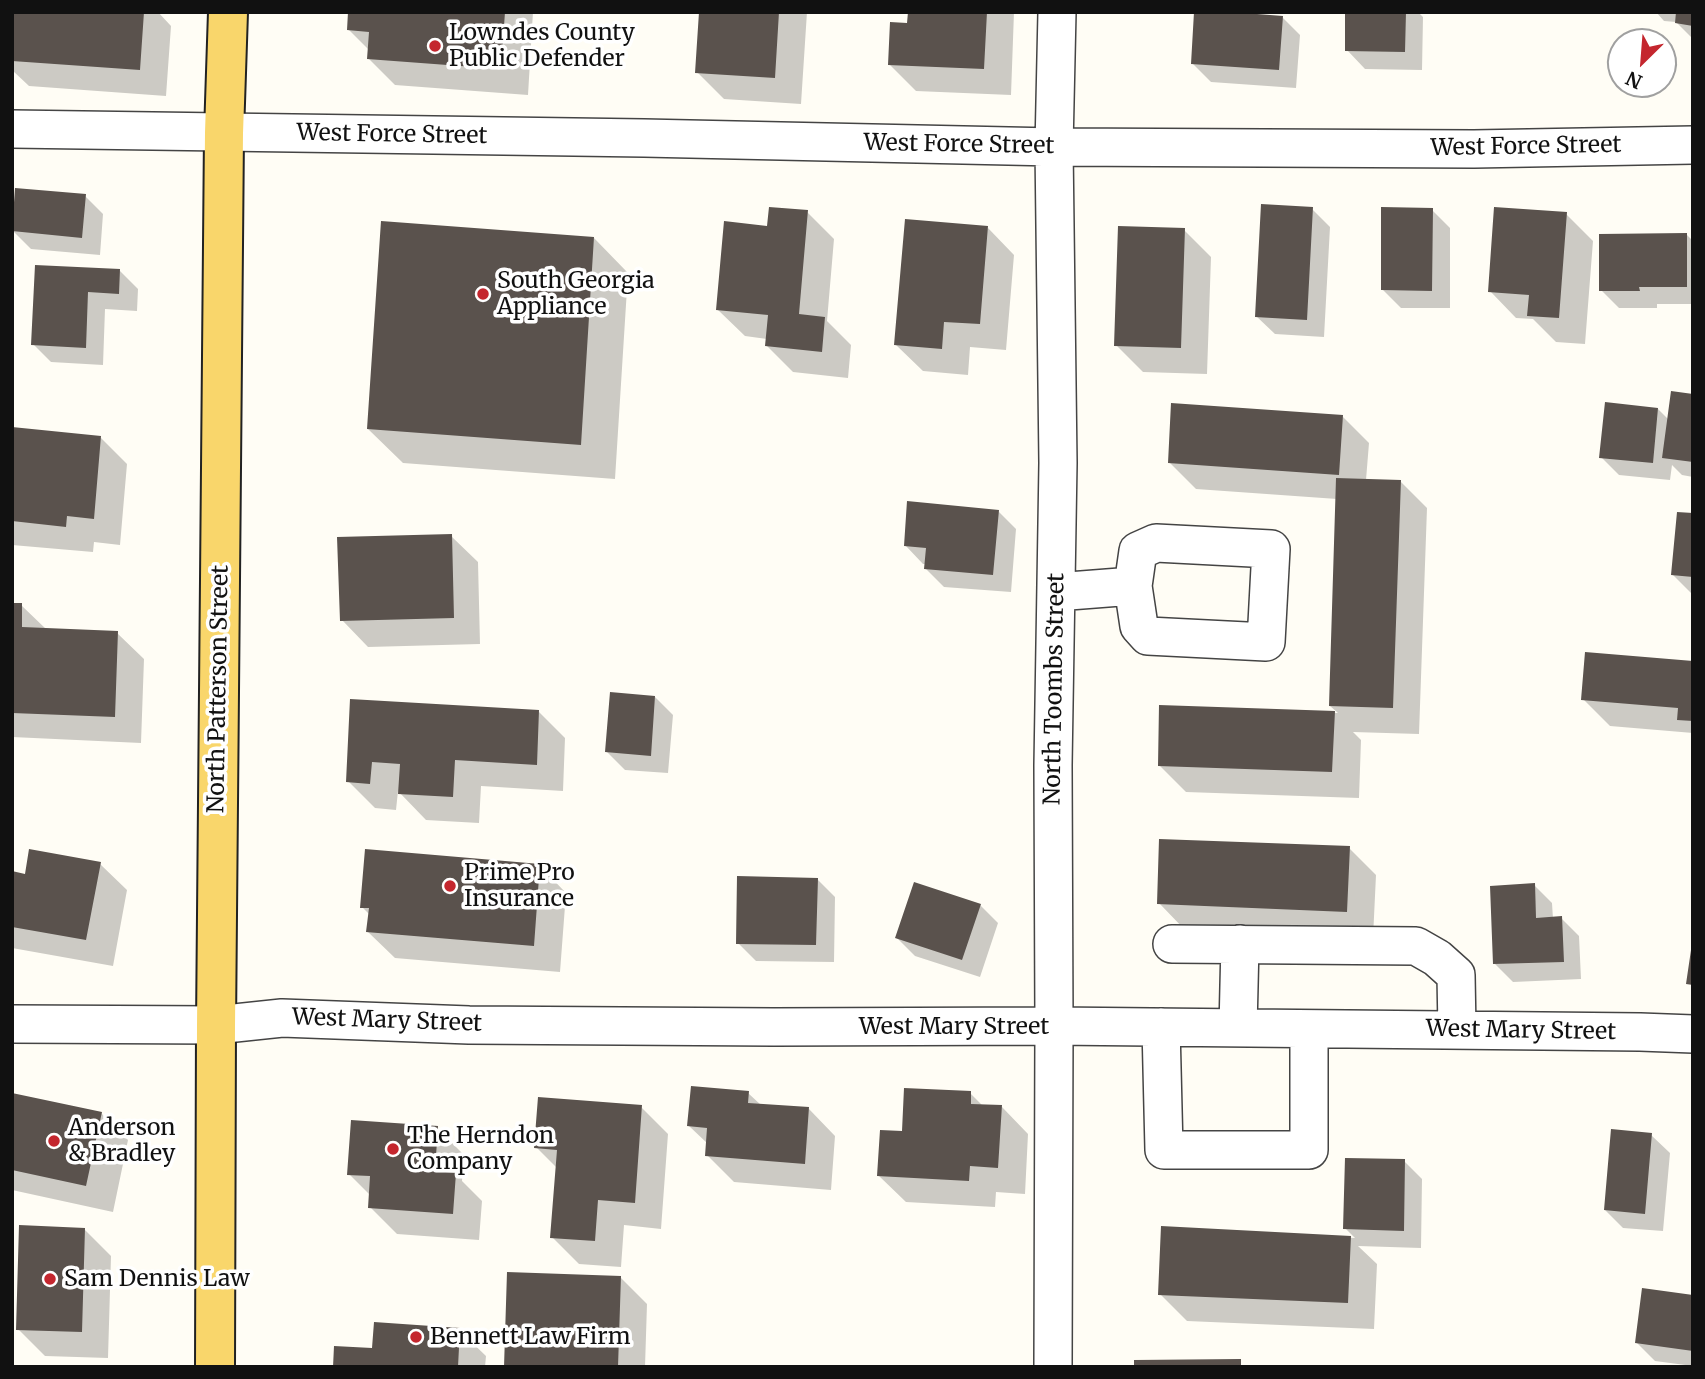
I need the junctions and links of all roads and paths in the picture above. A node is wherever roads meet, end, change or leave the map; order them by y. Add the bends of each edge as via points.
1 (229, 12) edge
2 (1057, 12) edge
3 (12, 129) edge
4 (224, 133) junction
5 (1693, 145) edge
6 (1054, 147) junction
7 (1133, 586) dead end
8 (1056, 592) junction
9 (1172, 944) dead end
10 (1240, 944) junction
11 (12, 1024) edge
12 (216, 1025) junction
13 (1054, 1026) junction
14 (1161, 1027) junction
15 (1238, 1028) junction
16 (1309, 1028) junction
17 (1457, 1030) junction
18 (1693, 1034) edge
19 (215, 1367) edge
20 (1053, 1367) edge

1 - 4 main road, North Patterson Street
2 - 6 street, North Toombs Street
3 - 4 street, West Force Street
4 - 6 street, West Force Street
4 - 12 main road, North Patterson Street
5 - 6 street, West Force Street
6 - 8 street, North Toombs Street
7 - 8 street
8 - 13 street, North Toombs Street
9 - 10 street
10 - 15 street
10 - 17 street via 1416,946 1456,975
11 - 12 street, West Mary Street
12 - 13 street, West Mary Street via 282,1017 497,1025
12 - 19 main road, North Patterson Street
13 - 14 street, West Mary Street
13 - 20 street, North Toombs Street
14 - 15 street, West Mary Street
14 - 16 street via 1164,1150 1309,1150
15 - 16 street, West Mary Street
16 - 17 street, West Mary Street
17 - 18 street, West Mary Street

